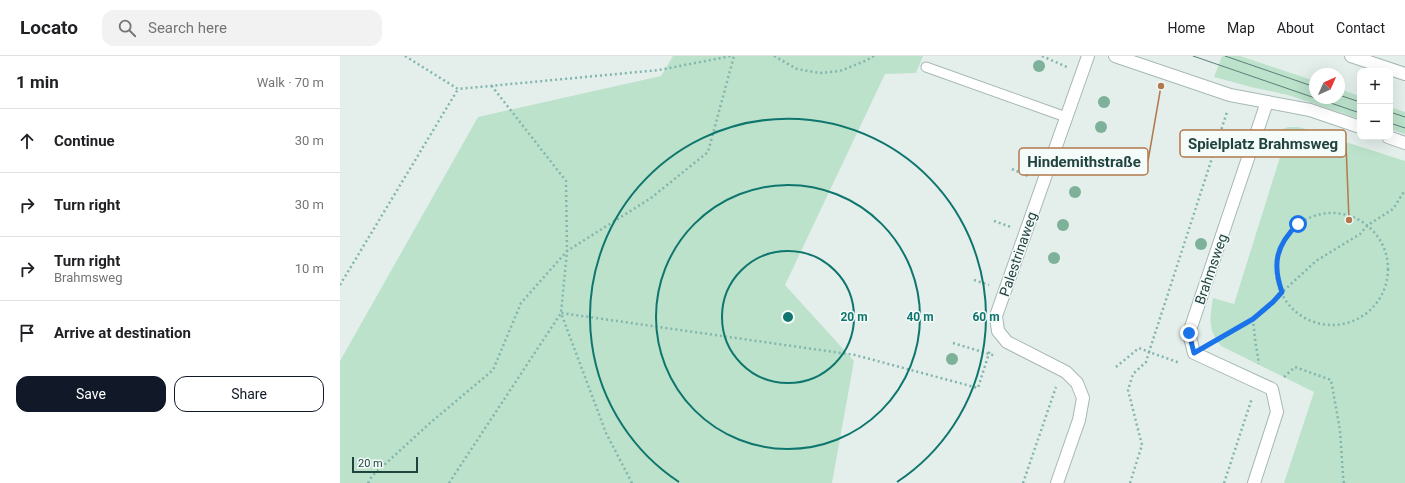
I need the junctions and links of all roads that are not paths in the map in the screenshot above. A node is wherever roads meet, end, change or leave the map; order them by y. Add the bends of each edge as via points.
1 (1088, 56) edge
2 (1115, 56) edge
3 (1351, 56) edge
4 (926, 67) dead end
5 (1405, 74) edge
6 (1268, 102) junction
7 (1066, 116) junction
8 (1357, 126) edge
9 (1393, 139) edge
10 (1405, 143) edge
11 (1057, 483) edge
12 (1254, 483) edge

1 - 7 street, Palestrinaweg
2 - 6 street via 1230,95
3 - 5 street
4 - 7 lane
6 - 8 street via 1310,110
6 - 12 street, Brahmsweg via 1189,333 1194,353 1268,386 1277,412
7 - 11 street, Palestrinaweg via 996,316 998,331 1007,342 1066,372 1076,382 1083,398 1079,420
9 - 10 street

